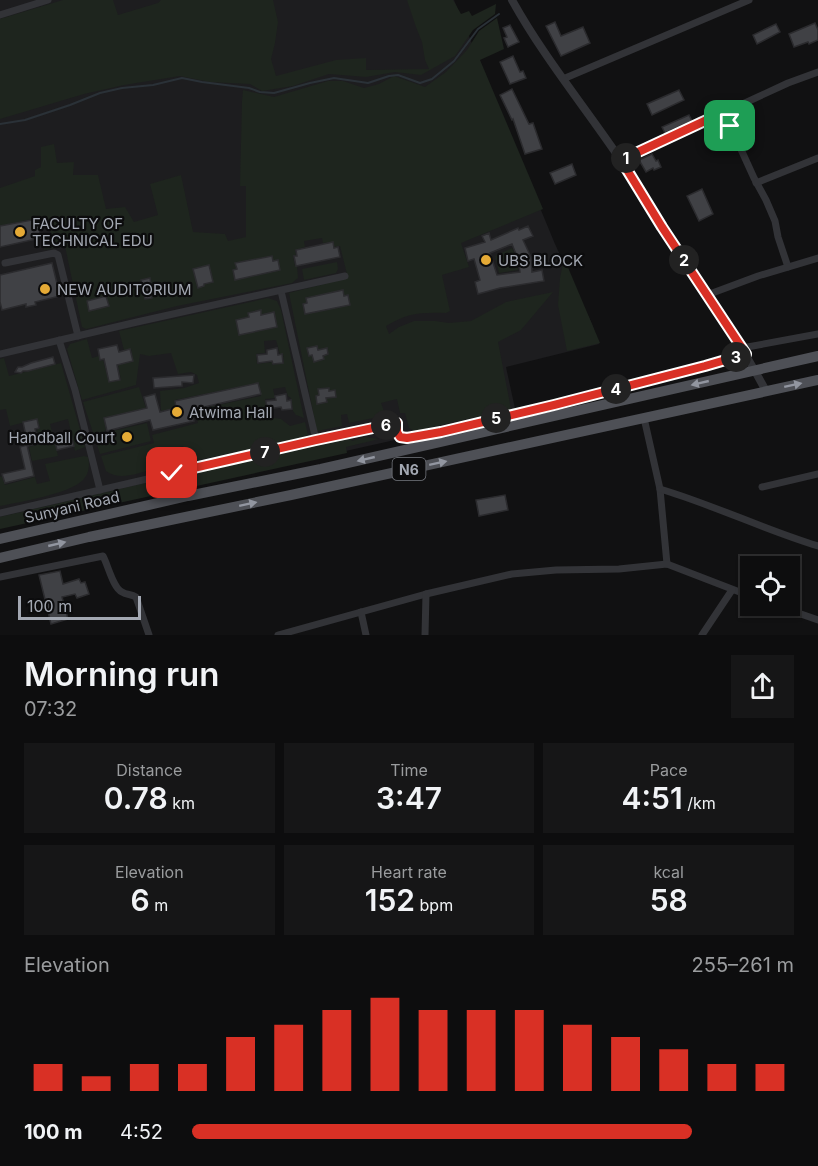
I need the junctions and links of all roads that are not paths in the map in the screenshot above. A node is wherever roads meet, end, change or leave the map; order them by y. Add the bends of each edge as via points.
1 (48, 0) edge
2 (513, 0) edge
3 (749, 0) edge
4 (0, 15) edge
5 (818, 72) edge
6 (563, 79) junction
7 (724, 112) junction
8 (818, 158) edge
9 (621, 160) junction
10 (756, 183) junction
11 (818, 258) edge
12 (5, 263) dead end
13 (788, 267) junction
14 (345, 276) dead end
15 (281, 291) junction
16 (707, 295) junction
17 (818, 334) edge
18 (78, 336) junction
19 (59, 340) junction
20 (744, 351) junction
21 (0, 354) edge
22 (818, 356) edge
23 (754, 370) junction
24 (818, 380) edge
25 (766, 391) junction
26 (644, 418) junction
27 (316, 440) junction
28 (818, 474) edge
29 (762, 487) dead end
30 (660, 489) junction
31 (100, 490) junction
32 (0, 513) edge
33 (66, 524) junction
34 (89, 537) junction
35 (0, 539) edge
36 (818, 546) edge
37 (0, 558) edge
38 (667, 564) junction
39 (0, 578) edge
40 (732, 590) junction
41 (740, 593) edge
42 (426, 594) junction
43 (361, 612) junction
44 (800, 614) edge
45 (818, 620) edge
46 (149, 635) edge
47 (278, 635) edge
48 (366, 635) edge
49 (425, 635) edge
50 (702, 635) edge

1 - 4 street
2 - 6 street
3 - 6 street
5 - 7 street
6 - 9 street
7 - 9 street
7 - 10 street
8 - 10 street
9 - 16 street
10 - 13 street via 775,221
11 - 13 street
12 - 18 street via 58,255
13 - 16 street
14 - 15 street
15 - 18 street
15 - 27 street
16 - 20 street
17 - 20 street
18 - 19 street
19 - 21 street
19 - 31 street
20 - 23 street
20 - 27 street via 705,366 441,432 400,437 397,423
22 - 23 main road, Sunyani Road / N6
23 - 25 street
23 -> 33 main road, Sunyani Road / N6
25 -> 24 main road, N6
25 - 26 main road, N6
26 - 30 street
34 -> 26 main road, N6
27 - 31 street
28 - 29 street
30 - 36 street
30 - 38 street
31 - 32 street
33 - 34 main road
33 - 35 main road, Sunyani Road / N6
37 -> 34 main road, N6
38 - 40 street
38 - 42 street via 512,574
39 - 46 street via 103,556 116,587 136,597
40 - 41 street
40 - 50 street
42 - 43 street
42 - 49 street
43 - 47 street
43 - 48 street
44 - 45 street

